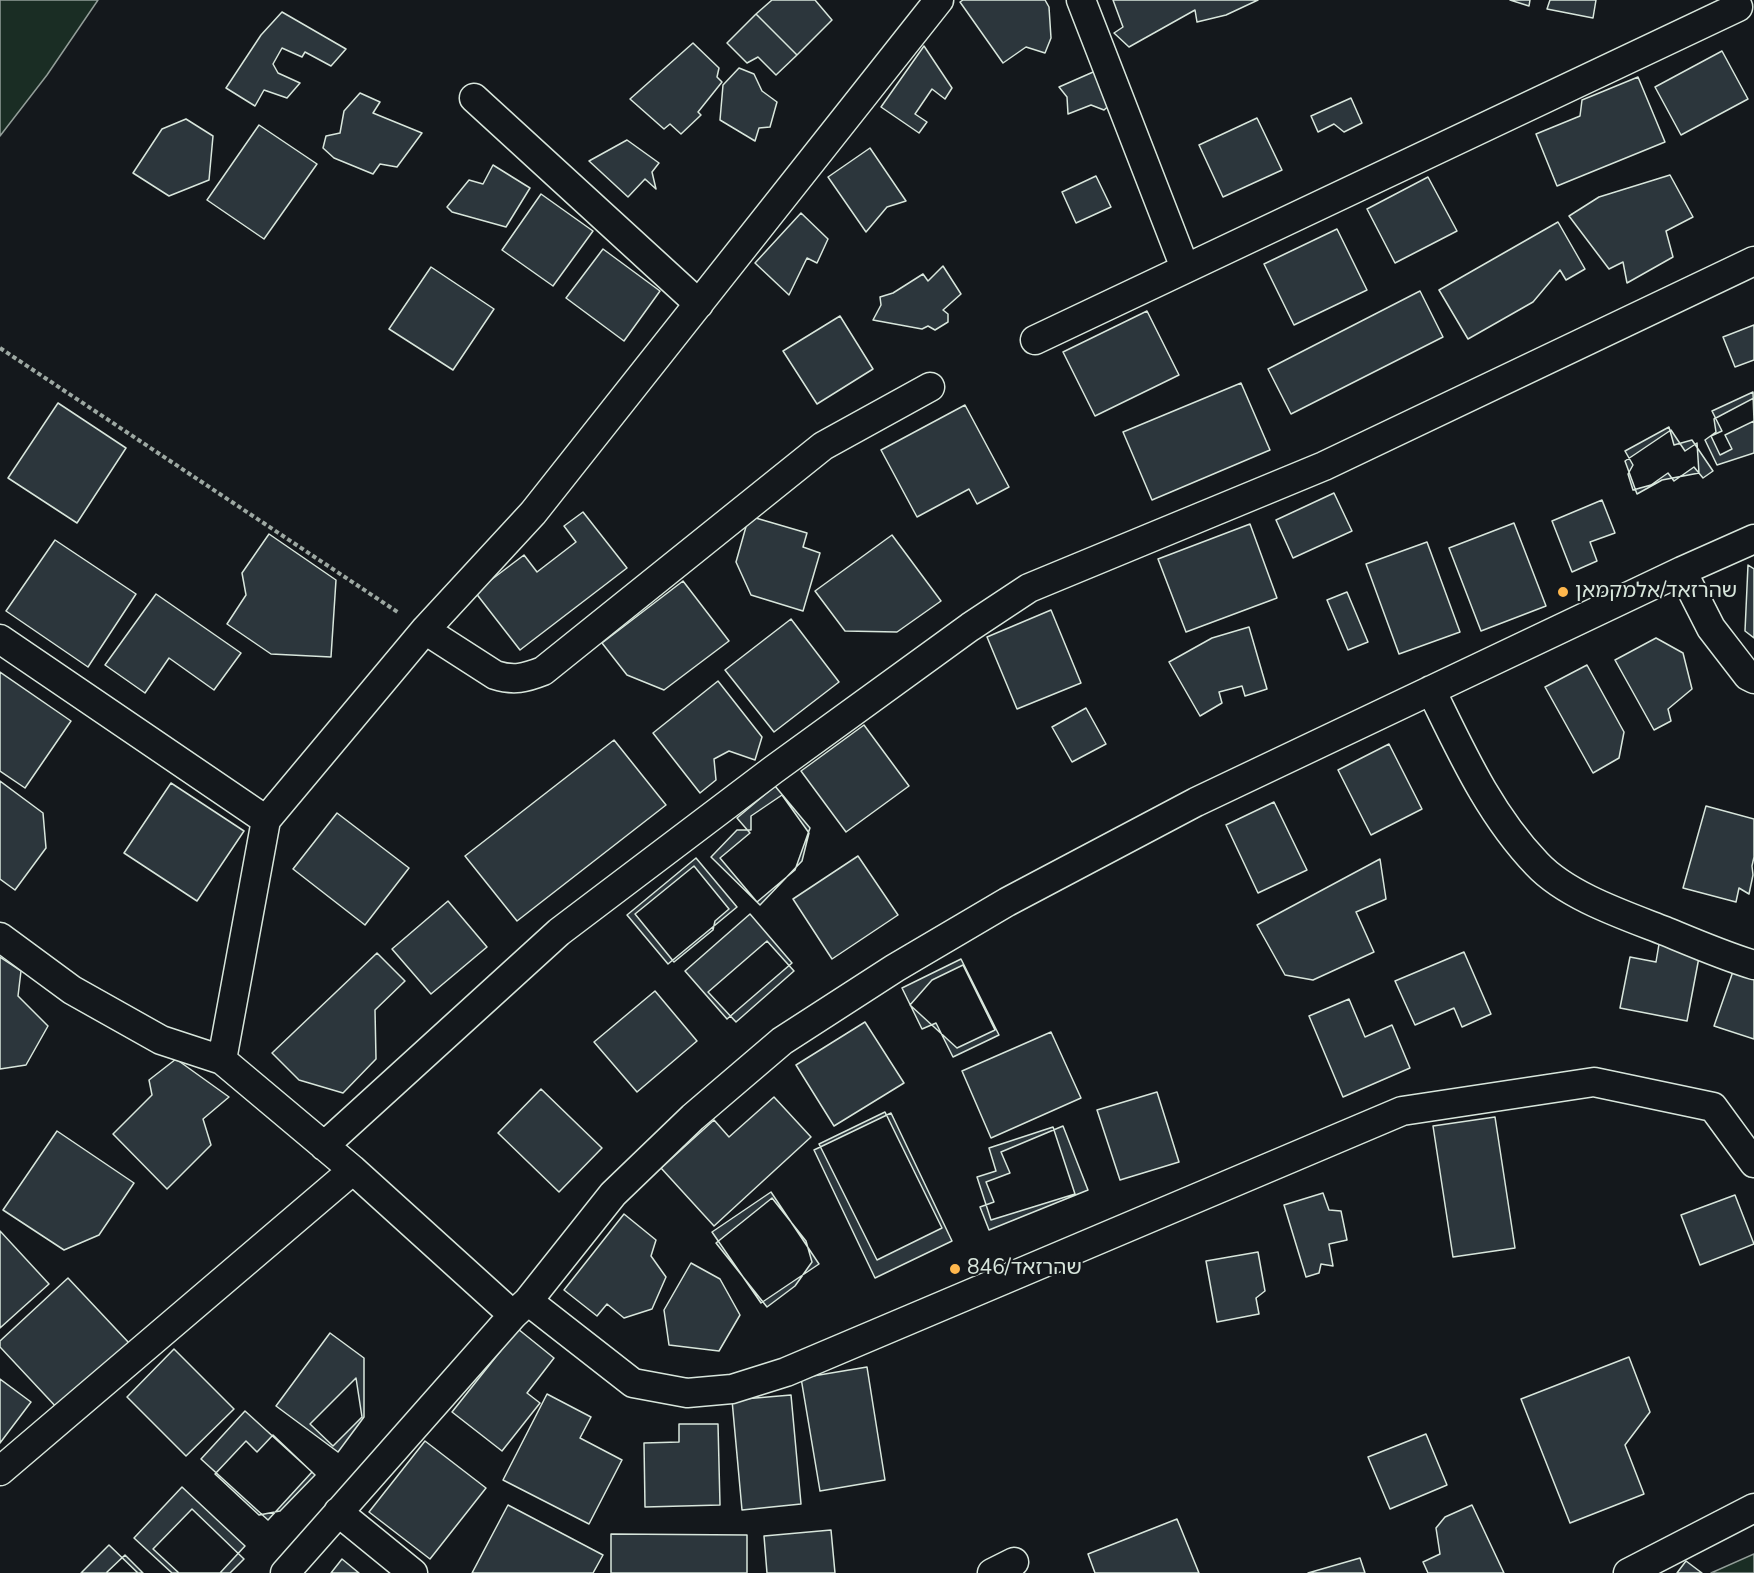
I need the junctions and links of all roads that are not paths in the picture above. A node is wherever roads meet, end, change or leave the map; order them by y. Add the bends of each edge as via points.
1 (939, 0) edge
2 (1081, 0) edge
3 (1734, 6) edge
4 (474, 98) dead end
5 (1754, 261) edge
6 (1185, 268) junction
7 (699, 304) junction
8 (1035, 340) dead end
9 (930, 387) dead end
10 (1754, 539) edge
11 (1682, 571) junction
12 (425, 630) junction
13 (0, 639) edge
14 (1754, 679) edge
15 (1431, 690) junction
16 (266, 820) junction
17 (0, 937) edge
18 (1754, 965) edge
19 (222, 1060) junction
20 (324, 1146) junction
21 (1754, 1163) edge
22 (353, 1170) junction
23 (520, 1308) junction
24 (0, 1471) edge
25 (1754, 1508) edge
26 (338, 1512) junction
27 (285, 1573) edge
28 (413, 1573) edge
29 (1628, 1573) edge

1 - 7 street
2 - 6 street
3 - 6 street
4 - 7 street
5 - 20 street via 1324,466 1029,588 783,763 559,932
6 - 8 street
7 - 12 street via 533,513
9 - 12 street via 823,446 543,671 523,679 495,675
10 - 11 street
11 - 14 street via 1711,628
11 - 15 street
12 - 16 street
13 - 16 street
15 - 18 street via 1495,813 1538,866 1572,891 1610,909
15 - 23 street via 1196,802 1007,902 782,1041 693,1117 613,1194
16 - 19 street
17 - 19 street via 72,990 161,1040
19 - 20 street
20 - 22 street
21 - 23 street via 1713,1107 1594,1082 1402,1111 786,1372 732,1389 687,1394 633,1383
22 - 23 street
22 - 24 street
23 - 26 street
25 - 29 street
26 - 27 street
26 - 28 street

